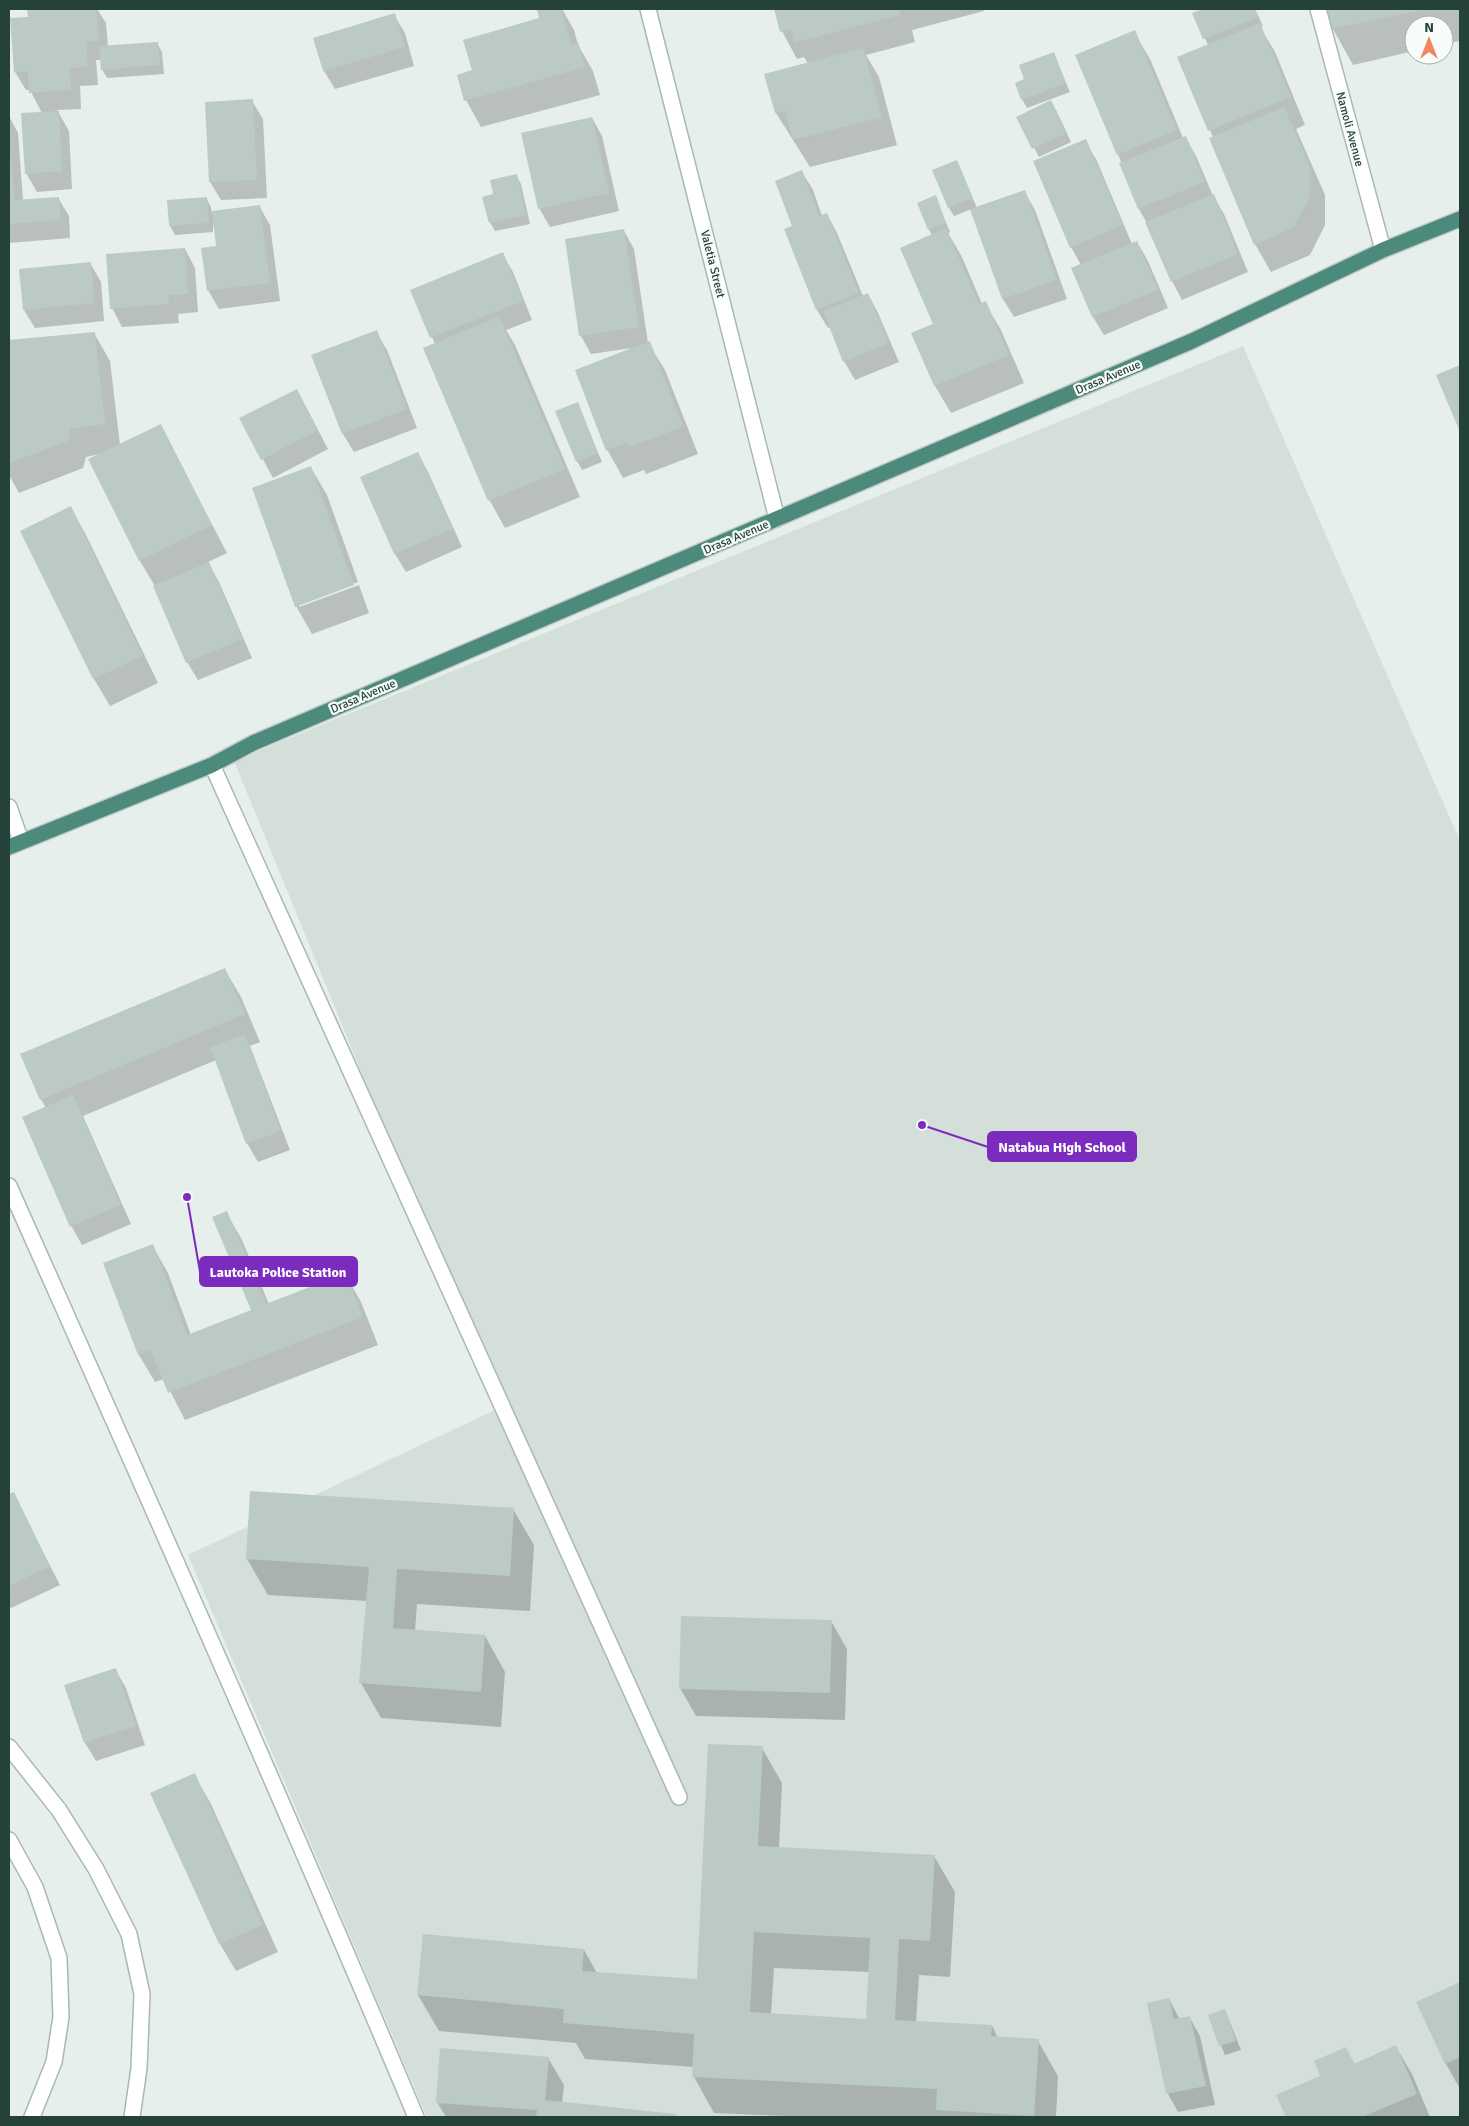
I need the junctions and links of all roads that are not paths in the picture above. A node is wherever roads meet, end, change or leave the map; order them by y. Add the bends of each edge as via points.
1 (648, 9) edge
2 (1318, 9) edge
3 (1460, 219) edge
4 (1383, 250) junction
5 (777, 519) junction
6 (212, 765) junction
7 (9, 807) edge
8 (15, 844) edge
9 (9, 1186) edge
10 (9, 1747) edge
11 (679, 1797) dead end
12 (9, 1840) edge
13 (32, 2117) edge
14 (132, 2117) edge
15 (416, 2117) edge

1 - 5 street, Valetia Street
2 - 4 street, Namoli Avenue
3 - 4 highway, Drasa Avenue
4 - 5 highway, Drasa Avenue via 1192,342
5 - 6 highway, Drasa Avenue via 253,743
6 - 8 highway, Drasa Avenue
6 - 11 street
7 - 8 street
9 - 15 street via 166,1536
10 - 14 street via 59,1810 96,1869 129,1934 142,1994 139,2068
12 - 13 street via 35,1887 59,1958 61,2017 54,2062

